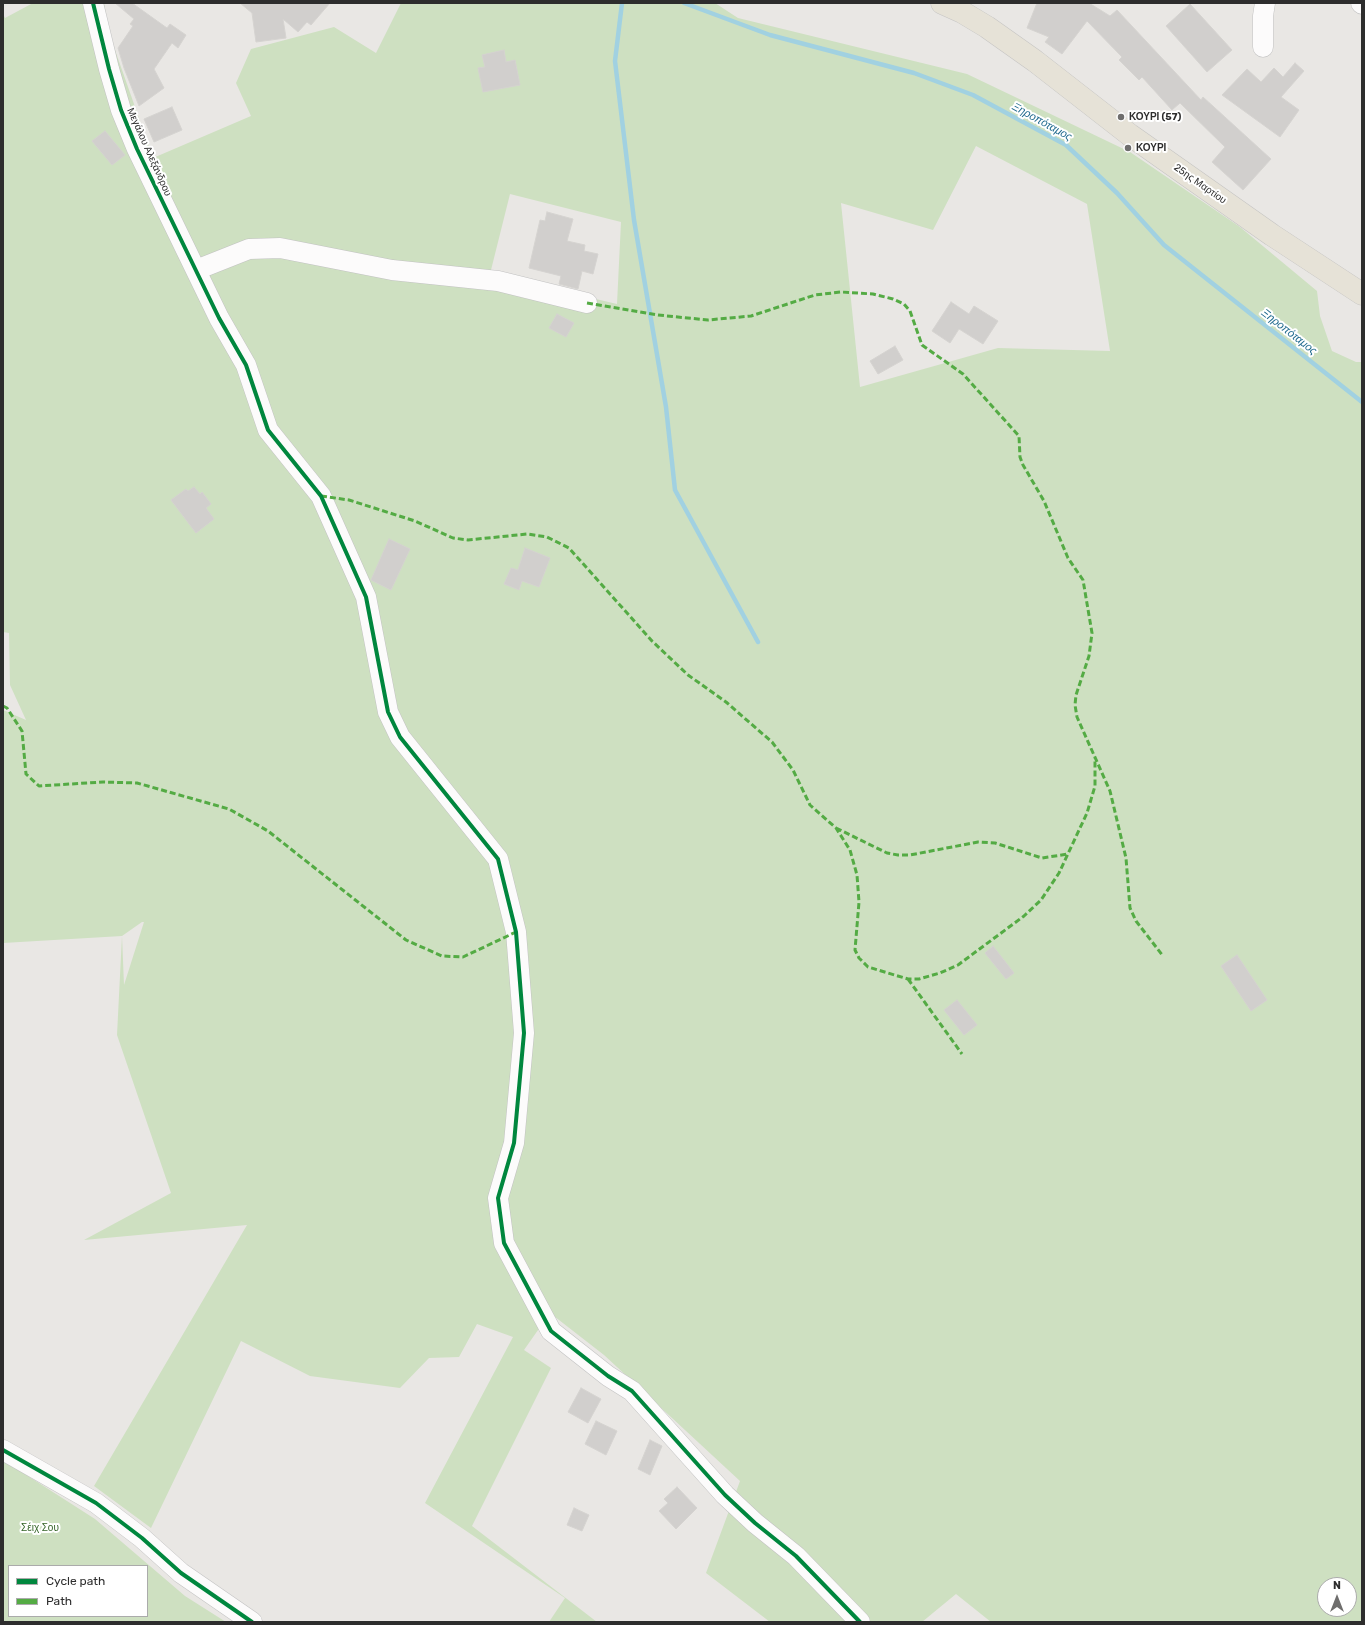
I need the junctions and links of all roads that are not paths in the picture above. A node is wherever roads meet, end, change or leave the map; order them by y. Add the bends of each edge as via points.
1 (93, 3) edge
2 (942, 3) edge
3 (1265, 3) edge
4 (1263, 47) dead end
5 (196, 270) junction
6 (1362, 294) edge
7 (587, 303) dead end
8 (3, 1450) edge
9 (252, 1622) edge
10 (860, 1622) edge

1 - 5 street, Μεγάλου Αλεξάνδρου via 121,110 137,149
2 - 6 main road, 25ης Μαρτίου via 993,31 1130,135 1272,235
3 - 4 street
5 - 7 street via 249,249 280,248 392,270 498,281
5 - 10 street, Μεγάλου Αλεξάνδρου via 246,366 268,430 321,496 366,597 388,712 400,738 498,859 516,932 524,1033 514,1143 498,1198 504,1243 551,1331 608,1376 632,1391 725,1495 796,1556
8 - 9 street via 96,1503 142,1538 181,1573

